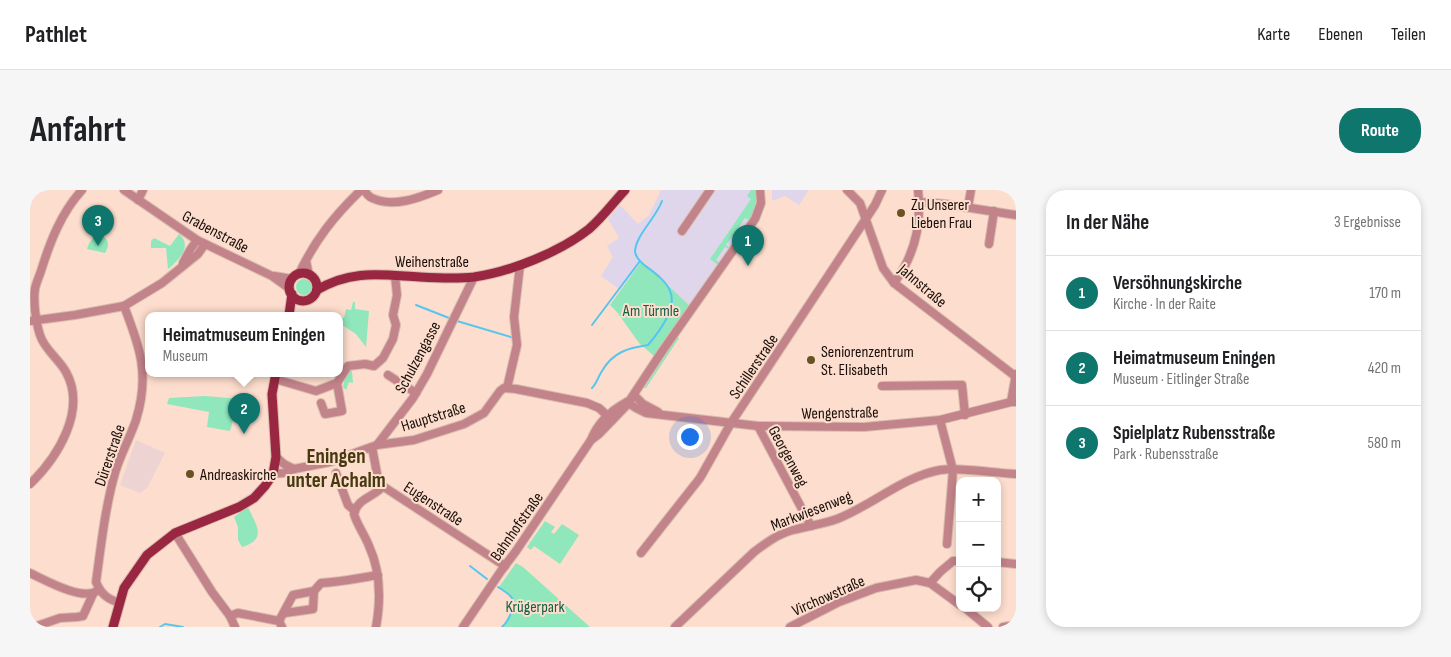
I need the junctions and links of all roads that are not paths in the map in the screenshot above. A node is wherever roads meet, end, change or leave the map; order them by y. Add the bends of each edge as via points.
1 (82, 190) edge
2 (124, 190) edge
3 (143, 190) edge
4 (362, 190) edge
5 (438, 190) edge
6 (625, 190) edge
7 (710, 190) edge
8 (760, 190) edge
9 (847, 190) edge
10 (882, 190) edge
11 (918, 190) edge
12 (971, 190) edge
13 (138, 200) junction
14 (919, 202) junction
15 (968, 207) junction
16 (994, 211) junction
17 (1016, 215) edge
18 (865, 221) junction
19 (682, 231) dead end
20 (197, 240) junction
21 (205, 244) junction
22 (989, 244) dead end
23 (306, 261) junction
24 (183, 265) junction
25 (520, 265) junction
26 (272, 276) junction
27 (395, 276) junction
28 (296, 277) junction
29 (312, 277) junction
30 (474, 277) junction
31 (343, 278) junction
32 (894, 283) junction
33 (317, 290) junction
34 (291, 291) junction
35 (302, 300) junction
36 (124, 306) junction
37 (290, 312) edge
38 (292, 312) edge
39 (33, 320) edge
40 (343, 373) edge
41 (388, 375) dead end
42 (1016, 375) edge
43 (275, 377) edge
44 (278, 377) edge
45 (340, 377) edge
46 (337, 382) junction
47 (882, 386) dead end
48 (507, 388) junction
49 (416, 393) junction
50 (630, 400) junction
51 (1013, 402) edge
52 (321, 403) dead end
53 (965, 415) junction
54 (610, 418) junction
55 (940, 420) junction
56 (731, 423) junction
57 (758, 426) junction
58 (375, 446) junction
59 (276, 457) junction
60 (294, 469) junction
61 (953, 470) junction
62 (336, 473) dead end
63 (273, 474) junction
64 (1016, 474) edge
65 (30, 484) edge
66 (383, 486) junction
67 (355, 510) junction
68 (811, 526) junction
69 (175, 534) junction
70 (947, 544) dead end
71 (641, 553) dead end
72 (956, 561) edge
73 (1001, 562) edge
74 (1016, 564) edge
75 (505, 566) junction
76 (30, 573) edge
77 (378, 575) junction
78 (930, 583) junction
79 (314, 591) junction
80 (96, 592) junction
81 (956, 601) edge
82 (120, 603) junction
83 (970, 612) edge
84 (285, 613) junction
85 (230, 616) junction
86 (281, 624) edge
87 (1016, 624) edge
88 (34, 627) edge
89 (113, 627) edge
90 (235, 627) edge
91 (376, 627) edge
92 (463, 627) edge
93 (675, 627) edge
94 (790, 627) edge
95 (988, 627) edge
96 (1003, 627) edge

1 - 39 street via 71,202 47,250 35,290
2 - 13 street, Grabenstraße
3 - 13 street
4 - 5 street via 371,198 392,202 415,200
4 - 23 street via 330,223
6 - 25 main road, Weihenstraße via 588,229
7 - 19 street
8 - 50 street, Bahnhofstraße via 761,203 755,219
9 - 18 street, Jahnstraße via 860,203
10 - 18 street, Schillerstraße
11 - 14 street
12 - 15 street
13 - 20 street, Grabenstraße
14 - 15 street
14 - 32 street via 919,219 911,255
15 - 16 street
16 - 17 street
16 - 22 street
18 - 32 street, Jahnstraße via 884,268
18 - 56 street, Schillerstraße
20 - 21 street, Grabenstraße
20 - 24 street
21 - 24 street
21 - 26 street, Grabenstraße
23 - 28 street
23 - 29 street
24 - 36 street via 162,283
25 - 30 main road, Weihenstraße
25 - 48 street via 514,317 517,345
26 - 28 street, Grabenstraße
26 - 34 street, Grabenstraße
27 - 30 main road, Weihenstraße
27 - 31 main road, Weihenstraße via 354,275
27 - 40 street via 396,325 383,358 374,366 348,366
28 - 29 main road
28 - 34 main road
29 - 31 main road, Weihenstraße
29 - 33 main road
30 - 49 street, Schulzengasse via 432,367
31 - 33 main road, Weihenstraße
32 - 42 street, Jahnstraße
33 - 35 main road via 312,297
34 - 35 main road
34 - 37 main road
35 - 38 main road
36 - 39 street
36 - 80 street, Dürerstraße via 141,353 144,377 136,421 119,458 112,484
39 - 65 street via 40,337 73,385 74,405 51,459
41 - 49 street
42 - 51 street
43 - 59 main road via 272,394
44 - 46 street via 316,391
45 - 46 street
46 - 52 street via 342,410 325,414
47 - 53 street via 962,385
48 - 54 street via 587,403
48 - 58 street, Hauptstraße via 500,391 486,411 472,421 414,440
49 - 58 street, Schulzengasse
50 - 54 street, Bahnhofstraße via 623,410
50 - 56 street, Wengenstraße via 663,414
51 - 53 street, Wengenstraße
53 - 55 street, Wengenstraße
54 - 75 street, Bahnhofstraße via 594,431
55 - 57 street, Wengenstraße via 864,427
55 - 61 street
56 - 57 street, Wengenstraße
56 - 71 street, Schillerstraße via 700,478
57 - 68 street, Georgenweg
58 - 60 street, Hauptstraße via 330,462
58 - 66 street, Eugenstraße via 378,479
59 - 60 street
59 - 63 main road
60 - 63 street, Hauptstraße
61 - 64 street, Markwiesenweg
61 - 68 street, Markwiesenweg via 941,470 913,479 839,518
61 - 70 street
62 - 67 street via 348,505
63 - 69 main road via 254,498
66 - 67 street
66 - 75 street, Eugenstraße
67 - 77 street
68 - 93 street, Markwiesenweg via 783,534 765,544
69 - 82 main road via 147,555 124,588
69 - 85 street
72 - 78 street
73 - 74 street
75 - 92 street, Bahnhofstraße
76 - 80 street via 78,593
77 - 79 street via 321,583
77 - 91 street via 380,598
78 - 81 street
78 - 94 street, Virchowstraße via 916,580 876,588 839,602
79 - 84 street via 293,595
79 - 84 street via 313,609
80 - 82 street
80 - 88 street via 83,616 60,618
82 - 89 main road
83 - 95 street
84 - 86 street
85 - 86 street via 238,613
85 - 90 street
87 - 96 street

